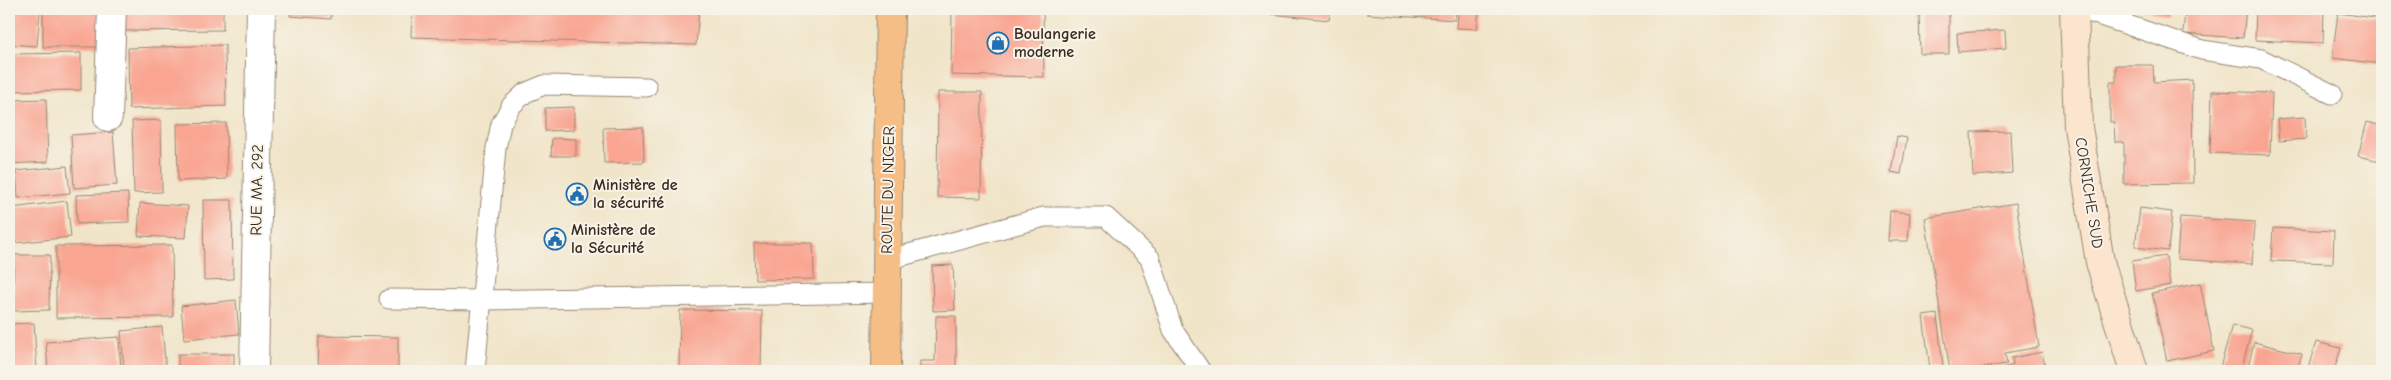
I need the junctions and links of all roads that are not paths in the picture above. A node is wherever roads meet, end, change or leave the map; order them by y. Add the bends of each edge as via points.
1 (112, 9) edge
2 (261, 9) edge
3 (890, 9) edge
4 (2074, 9) edge
5 (2080, 9) edge
6 (647, 87) dead end
7 (2332, 94) dead end
8 (108, 117) dead end
9 (887, 260) junction
10 (887, 293) junction
11 (389, 299) dead end
12 (480, 300) junction
13 (254, 371) edge
14 (475, 371) edge
15 (886, 371) edge
16 (1201, 371) edge
17 (2134, 371) edge

1 - 8 street
2 - 13 street, RUE MA. 292
3 - 9 main road, ROUTE DU NIGER
4 - 17 main road, CORNICHE SUD via 2078,127 2098,253
5 - 7 lane via 2202,50 2261,59
6 - 12 lane via 544,86 525,93 512,106 501,124 496,148
9 - 10 main road, ROUTE DU NIGER
9 - 16 lane via 1044,217 1106,217 1150,258 1173,330
10 - 12 lane
10 - 15 main road, ROUTE DU NIGER
11 - 12 lane
12 - 14 lane

